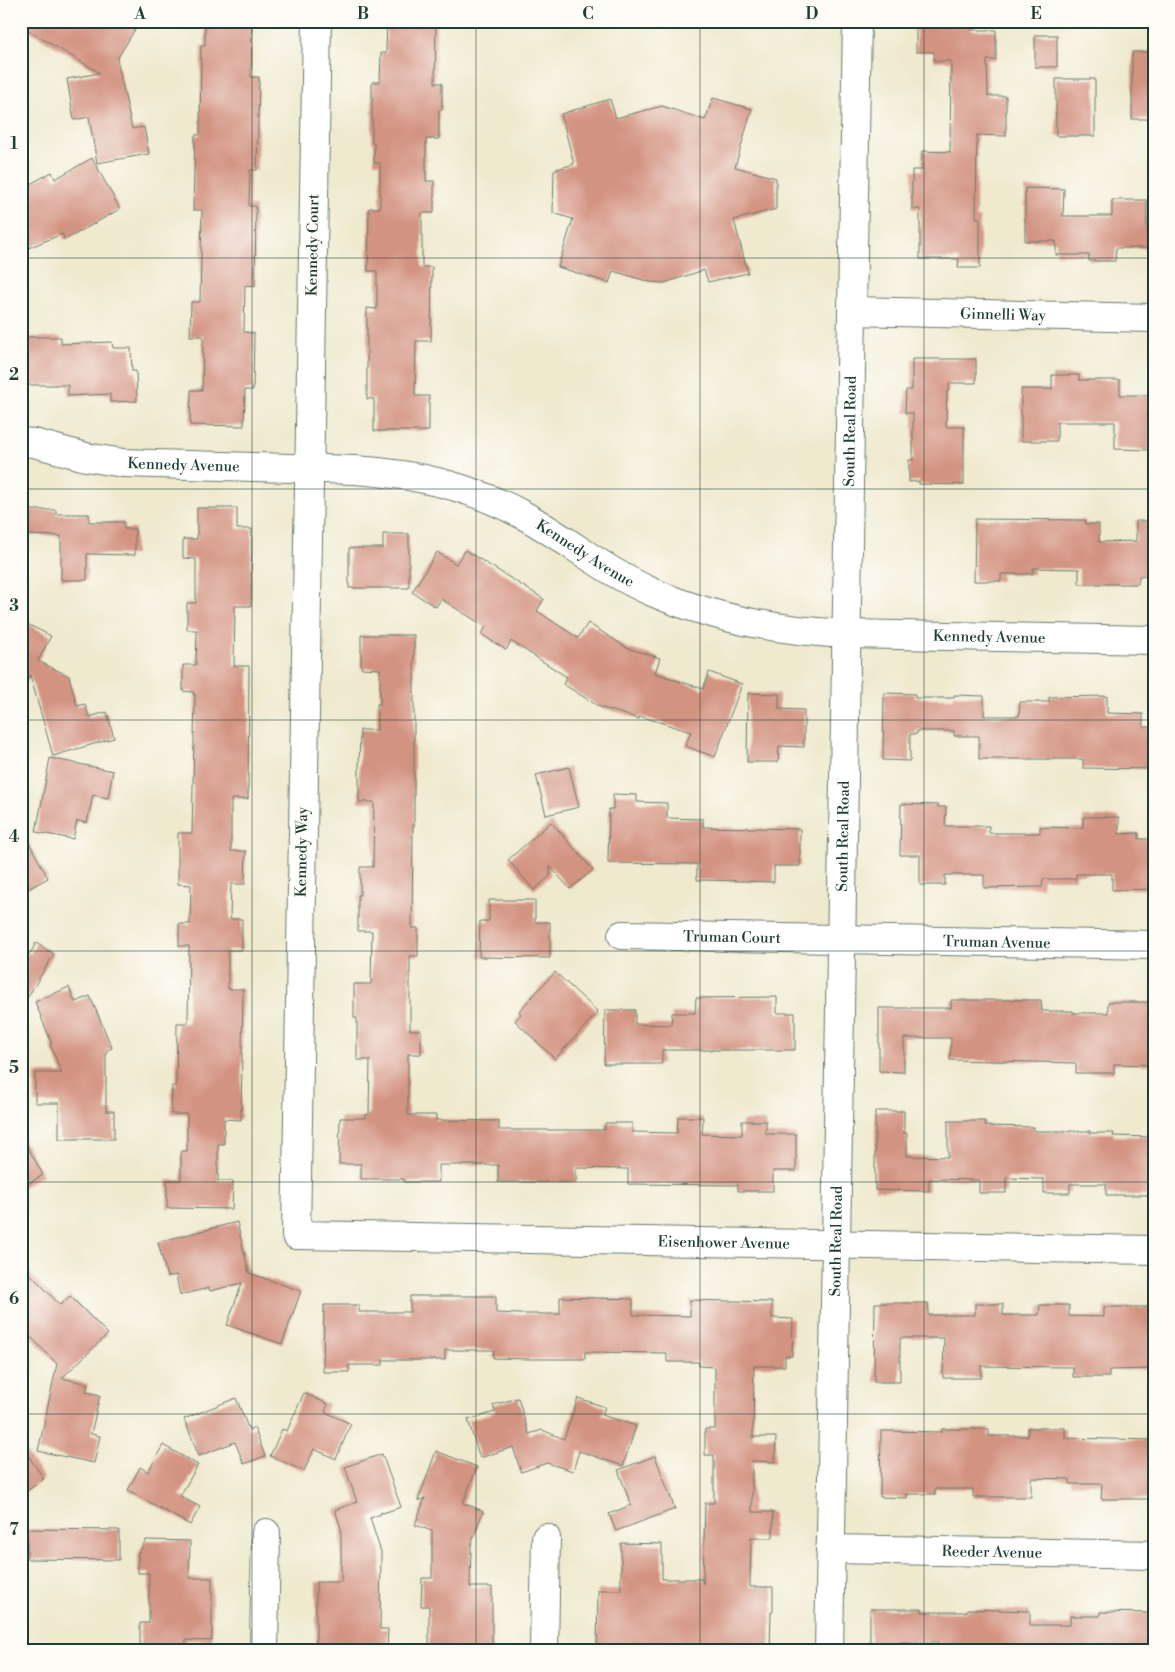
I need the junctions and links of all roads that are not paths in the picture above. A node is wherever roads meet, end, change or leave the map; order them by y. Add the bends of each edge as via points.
1 (317, 21) edge
2 (857, 21) edge
3 (852, 311) junction
4 (1154, 318) edge
5 (21, 442) edge
6 (309, 468) junction
7 (846, 634) junction
8 (1154, 640) edge
9 (622, 936) dead end
10 (841, 939) junction
11 (1154, 945) edge
12 (296, 1235) joint
13 (836, 1244) junction
14 (1154, 1250) edge
15 (266, 1533) dead end
16 (546, 1538) dead end
17 (830, 1549) junction
18 (1154, 1555) edge
19 (264, 1651) edge
20 (544, 1651) edge
21 (829, 1651) edge

1 - 6 street, Kennedy Court
2 - 3 street, South Real Road
3 - 4 street, Ginnelli Way
3 - 7 street, South Real Road
5 - 6 street, Kennedy Avenue via 123,463
6 - 7 street, Kennedy Avenue via 393,473 437,481 485,497 525,516 604,567 651,591 700,610 751,624 803,632
6 - 12 street, Kennedy Way
7 - 8 street, Kennedy Avenue
7 - 10 street, South Real Road
9 - 10 street, Truman Court
10 - 11 street, Truman Avenue
10 - 13 street, South Real Road
12 - 13 street, Eisenhower Avenue
13 - 14 street, Eisenhower Avenue
13 - 17 street, South Real Road
15 - 19 street
16 - 20 street
17 - 18 street, Reeder Avenue
17 - 21 street, South Real Road

